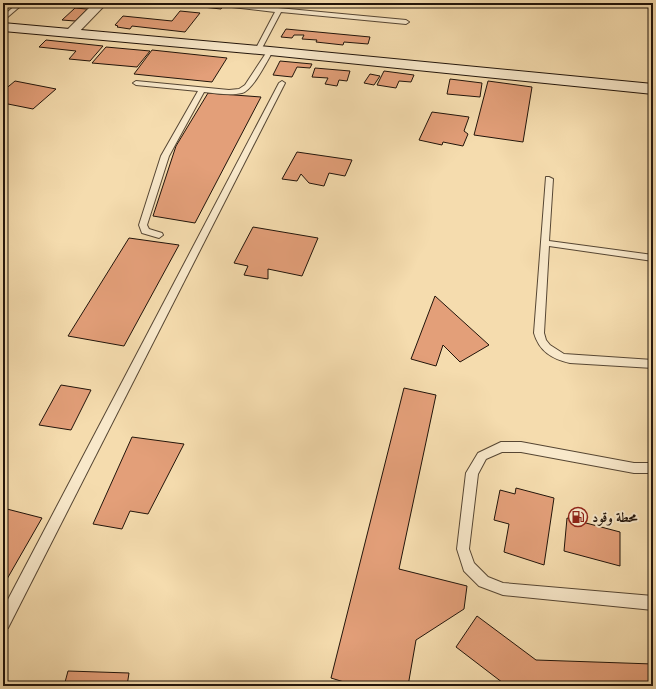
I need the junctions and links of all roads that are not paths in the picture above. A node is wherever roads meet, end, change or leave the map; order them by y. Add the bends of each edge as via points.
1 (22, 3) edge
2 (101, 3) edge
3 (234, 6) dead end
4 (279, 10) junction
5 (3, 19) edge
6 (406, 22) dead end
7 (3, 27) edge
8 (71, 33) junction
9 (264, 50) junction
10 (136, 83) dead end
11 (282, 83) dead end
12 (653, 89) edge
13 (202, 90) junction
14 (549, 179) dead end
15 (159, 235) dead end
16 (545, 243) junction
17 (653, 258) edge
18 (653, 364) edge
19 (653, 468) edge
20 (653, 603) edge
21 (3, 623) edge

1 - 5 lane
2 - 8 street
3 - 4 lane
4 - 6 lane
4 - 9 lane
7 - 8 street
8 - 9 street
9 - 12 street
9 - 13 lane via 245,89 229,92
10 - 13 lane
11 - 21 lane
13 - 15 lane via 165,156 143,225 145,231
14 - 16 lane
16 - 17 lane
16 - 18 lane via 539,333 546,348 570,359
19 - 20 lane via 634,468 521,447 501,447 482,456 472,473 463,549 469,567 484,582 503,590

